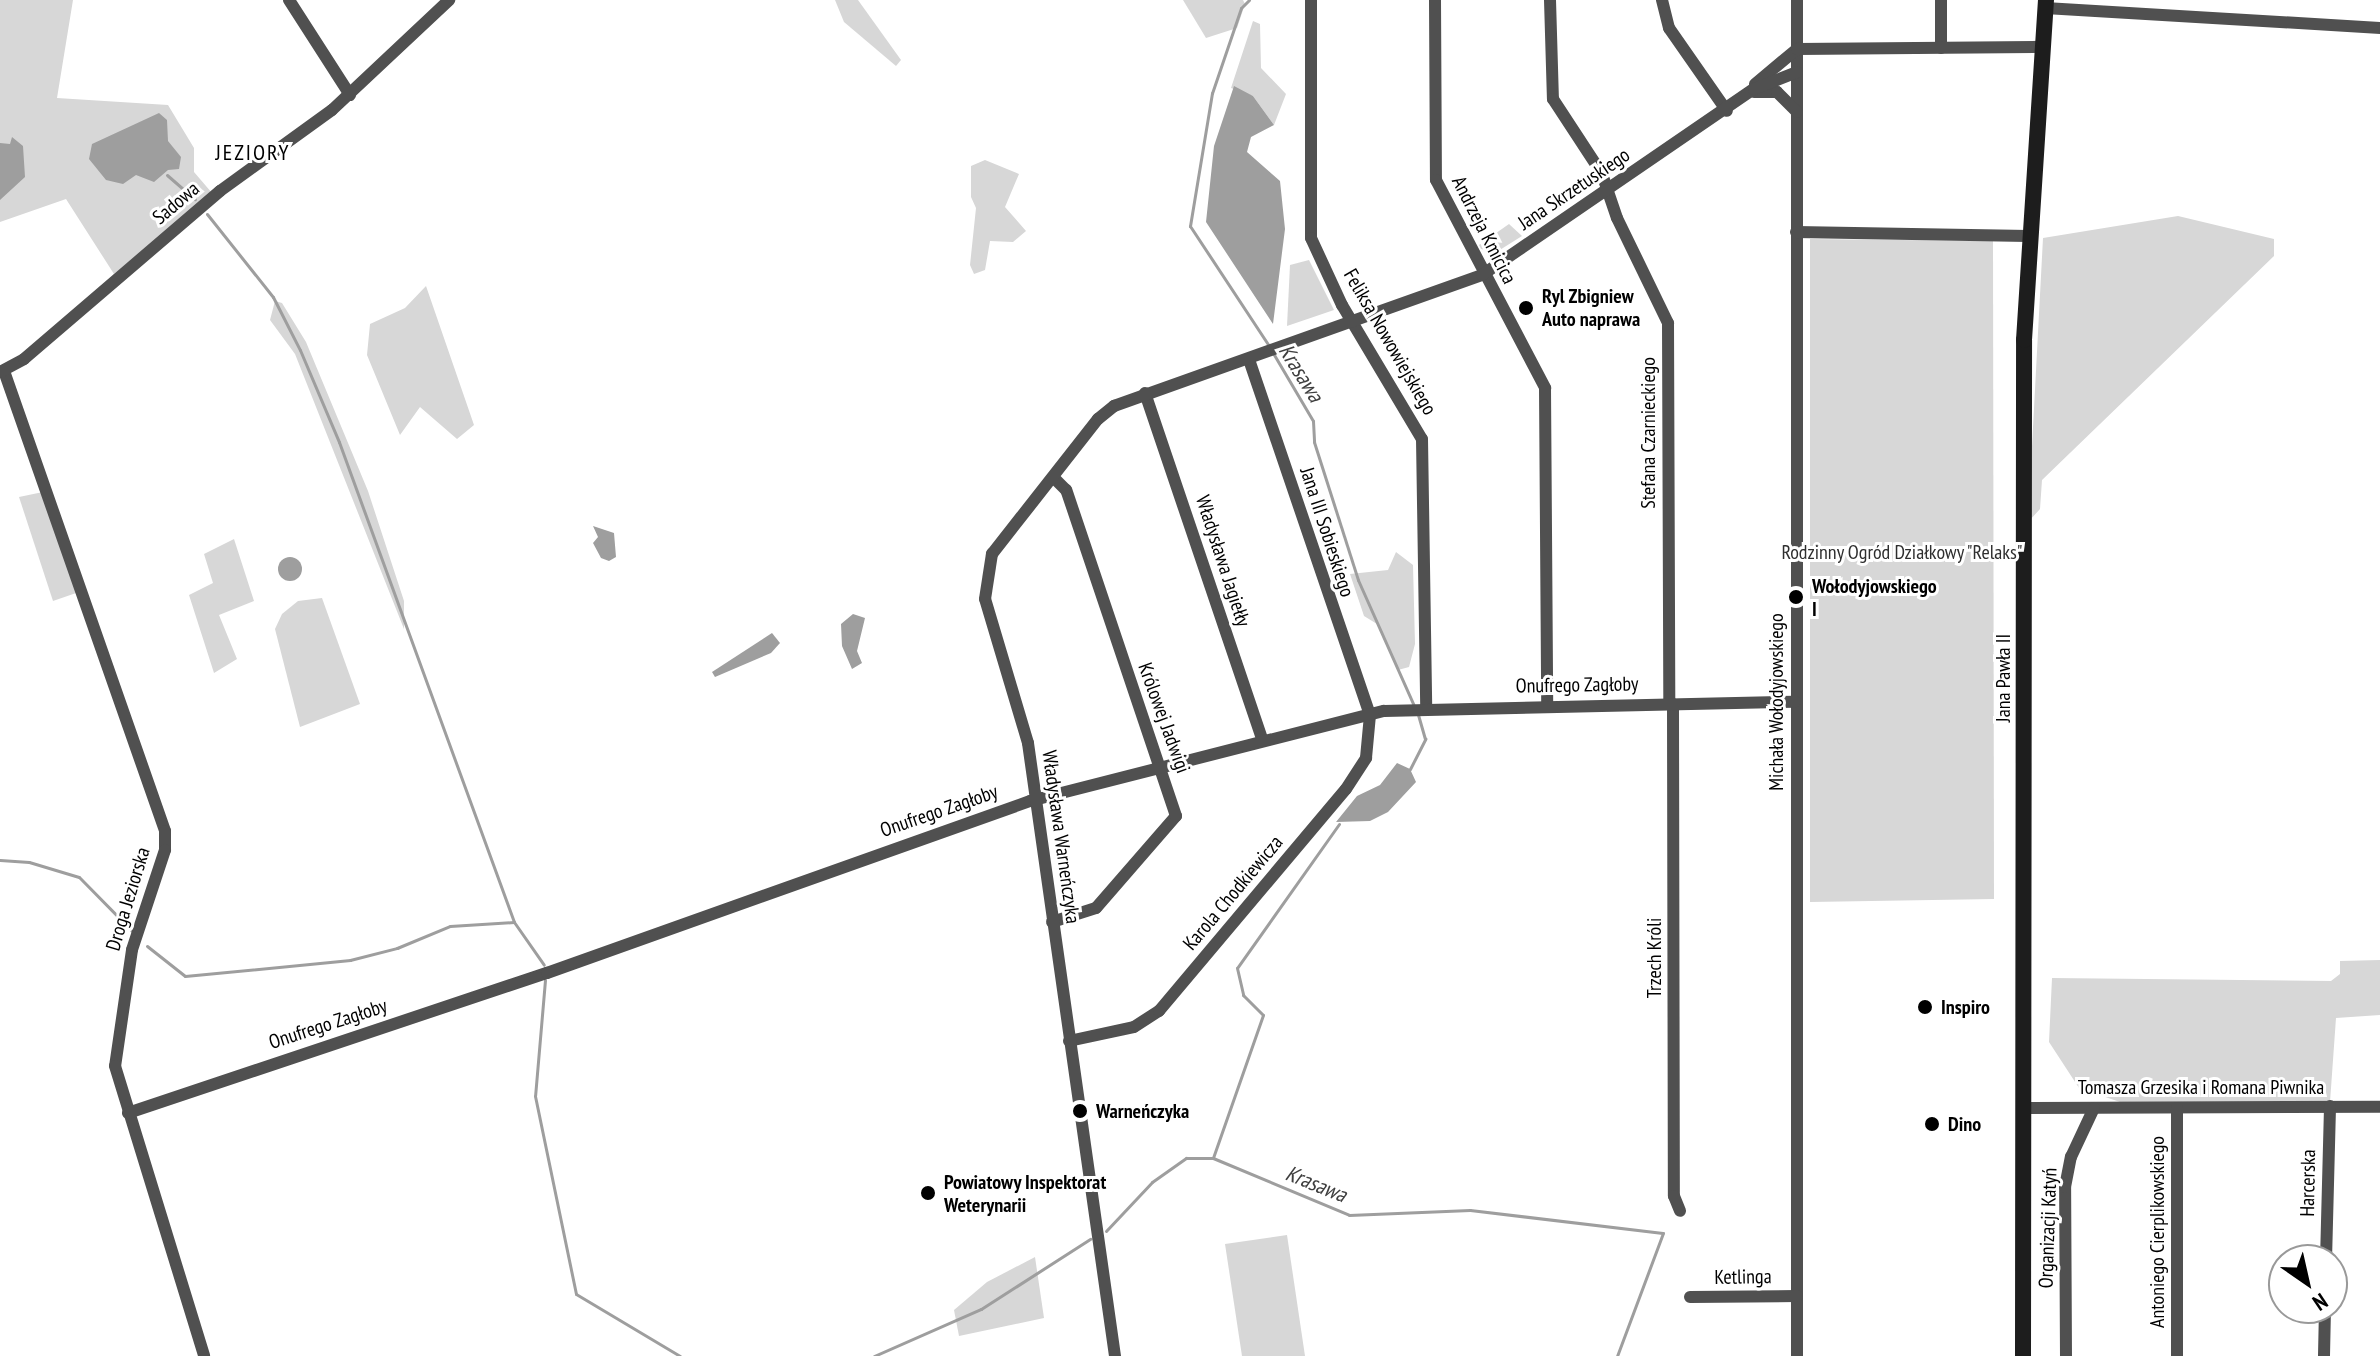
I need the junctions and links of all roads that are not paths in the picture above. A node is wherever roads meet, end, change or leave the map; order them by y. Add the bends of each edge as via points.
1 (289, 0) edge
2 (449, 0) edge
3 (1311, 0) edge
4 (1435, 0) edge
5 (1550, 0) edge
6 (1662, 0) edge
7 (1797, 0) edge
8 (1941, 0) edge
9 (2045, 4) edge
10 (2380, 28) edge
11 (2042, 47) junction
12 (1941, 48) junction
13 (1797, 49) junction
14 (1797, 72) junction
15 (350, 95) junction
16 (1744, 97) junction
17 (1727, 111) junction
18 (1797, 112) junction
19 (1609, 190) junction
20 (1796, 232) junction
21 (2028, 236) junction
22 (1482, 275) junction
23 (1353, 323) junction
24 (1249, 360) junction
25 (2, 372) edge
26 (1145, 393) junction
27 (1053, 477) junction
28 (1795, 702) junction
29 (1671, 704) junction
30 (1547, 706) junction
31 (1419, 708) junction
32 (1370, 715) junction
33 (1263, 741) junction
34 (1160, 767) junction
35 (1036, 799) junction
36 (1052, 922) junction
37 (1069, 1041) junction
38 (2330, 1106) junction
39 (2380, 1107) edge
40 (2023, 1108) junction
41 (2094, 1108) junction
42 (2177, 1108) junction
43 (128, 1113) junction
44 (1680, 1211) dead end
45 (2326, 1244) edge
46 (1797, 1296) junction
47 (1690, 1297) dead end
48 (2325, 1324) edge
49 (204, 1356) edge
50 (1115, 1356) edge
51 (1797, 1356) edge
52 (2023, 1356) edge
53 (2066, 1356) edge
54 (2177, 1356) edge
55 (2324, 1356) edge

1 - 15 street
2 - 15 street, Sadowa
3 - 23 street, Feliksa Nowowiejskiego via 1311,238
4 - 22 street, Andrzeja Kmicica via 1433,169
5 - 19 street, Stefana Czarnieckiego via 1553,99
6 - 17 street via 1669,28
7 - 13 street, Michała Wołodyjowskiego
8 - 12 street
9 - 10 street
9 - 11 main road, Jana Pawła II
11 - 12 street
11 - 21 main road, Jana Pawła II
12 - 13 street
13 - 14 street, Michała Wołodyjowskiego
13 - 16 street, Jana Skrzetuskiego
14 - 16 street, Jana Skrzetuskiego
14 - 18 street, Michała Wołodyjowskiego
15 - 25 street, Sadowa via 211,199
16 - 17 street, Jana Skrzetuskiego
16 - 18 street via 1770,90 1784,95
17 - 19 street, Jana Skrzetuskiego
18 - 20 street, Michała Wołodyjowskiego
19 - 22 street, Jana Skrzetuskiego
19 - 29 street, Stefana Czarnieckiego via 1617,218 1668,323
20 - 21 street
20 - 28 street, Michała Wołodyjowskiego
21 - 40 main road, Jana Pawła II via 2022,508
22 - 23 street, Jana Skrzetuskiego
22 - 30 street, Andrzeja Kmicica via 1545,388
23 - 24 street, Jana Skrzetuskiego
23 - 31 street, Feliksa Nowowiejskiego via 1422,439
24 - 26 street, Jana Skrzetuskiego
24 - 32 street, Jana III Sobieskiego
25 - 43 street, Droga Jeziorska via 165,831 165,850 132,950 115,1066
26 - 27 street, Władysława Warneńczyka via 1098,419
26 - 33 street, Władysława Jagiełły
27 - 34 street, Królowej Jadwigi via 1066,490
27 - 35 street, Władysława Warneńczyka via 1003,535 984,580 987,608 1022,719
28 - 29 street, Onufrego Zagłoby
28 - 46 street, Michała Wołodyjowskiego
29 - 30 street, Onufrego Zagłoby
29 - 44 street, Trzech Króli via 1674,1196
30 - 31 street, Onufrego Zagłoby
31 - 32 street, Onufrego Zagłoby
32 - 33 street, Onufrego Zagłoby
32 - 37 street, Karola Chodkiewicza via 1366,758 1353,780 1159,1011 1134,1027
33 - 34 street, Onufrego Zagłoby
34 - 35 street, Onufrego Zagłoby
34 - 36 street, Królowej Jadwigi via 1175,821 1096,908
35 - 36 street, Władysława Warneńczyka
35 - 43 street, Onufrego Zagłoby via 547,973
36 - 37 street, Władysława Warneńczyka
37 - 50 street, Władysława Warneńczyka
38 - 39 street, Tomasza Grzesika i Romana Piwnika
38 - 42 street, Tomasza Grzesika i Romana Piwnika
38 - 45 street, Harcerska
40 - 41 street, Tomasza Grzesika i Romana Piwnika
40 - 52 main road, Jana Pawła II
41 - 42 street, Tomasza Grzesika i Romana Piwnika
41 - 53 street, Organizacji Katyń via 2071,1157 2065,1187
42 - 54 street, Antoniego Cierplikowskiego
43 - 49 street, Droga Jeziorska
46 - 47 street, Ketlinga
46 - 51 street, Michała Wołodyjowskiego
48 - 55 street

